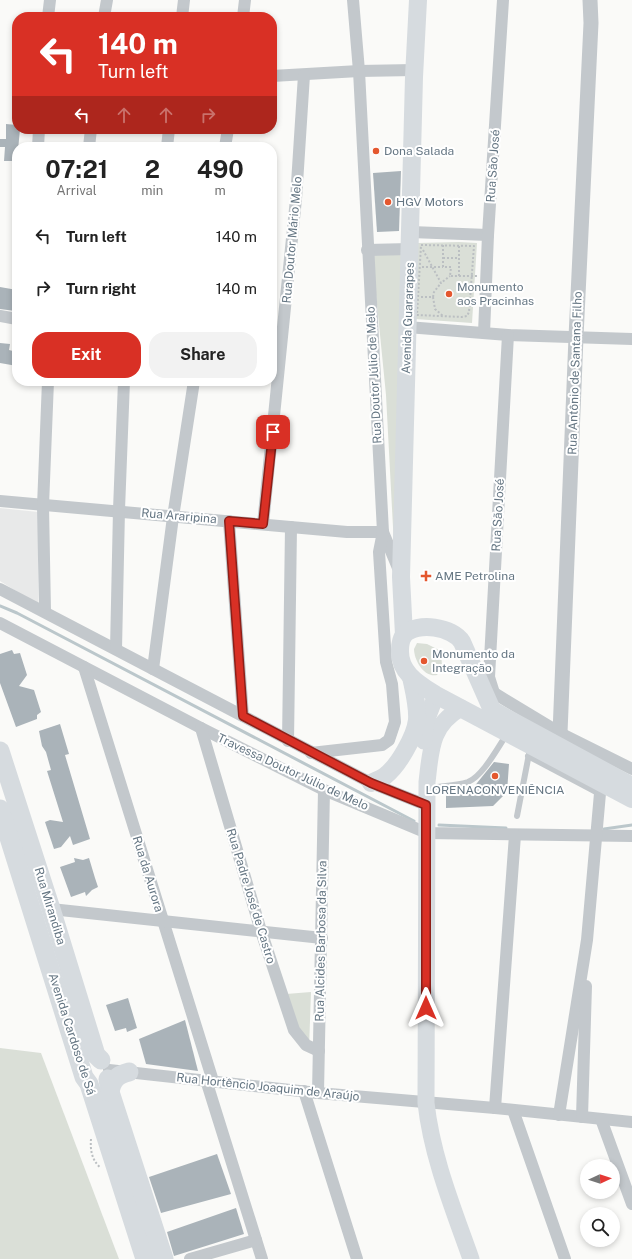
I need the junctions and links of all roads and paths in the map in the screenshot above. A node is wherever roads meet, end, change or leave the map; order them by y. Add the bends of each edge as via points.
1 (50, 0) edge
2 (107, 0) edge
3 (184, 0) edge
4 (245, 0) edge
5 (353, 0) edge
6 (418, 0) edge
7 (503, 0) edge
8 (590, 0) edge
9 (598, 0) edge
10 (49, 12) edge
11 (105, 12) edge
12 (183, 12) edge
13 (244, 12) edge
14 (591, 23) junction
15 (414, 70) junction
16 (359, 71) junction
17 (304, 75) junction
18 (277, 76) edge
19 (488, 234) junction
20 (414, 242) junction
21 (367, 250) junction
22 (443, 258) junction
23 (459, 258) junction
24 (419, 267) junction
25 (434, 267) junction
26 (443, 268) junction
27 (450, 276) junction
28 (458, 276) junction
29 (472, 276) junction
30 (441, 283) junction
31 (418, 296) junction
32 (433, 297) junction
33 (0, 316) edge
34 (444, 317) junction
35 (12, 318) edge
36 (407, 327) junction
37 (484, 333) junction
38 (508, 335) junction
39 (576, 337) junction
40 (632, 339) edge
41 (48, 386) edge
42 (124, 386) edge
43 (193, 386) edge
44 (277, 386) edge
45 (277, 386) edge
46 (0, 501) edge
47 (43, 506) junction
48 (119, 510) junction
49 (173, 517) junction
50 (229, 521) junction
51 (263, 524) junction
52 (290, 527) junction
53 (383, 532) junction
54 (401, 577) junction
55 (0, 589) edge
56 (45, 611) junction
57 (0, 623) edge
58 (404, 636) junction
59 (116, 649) junction
60 (84, 667) junction
61 (153, 669) junction
62 (411, 677) junction
63 (436, 695) junction
64 (490, 698) junction
65 (461, 708) junction
66 (243, 716) junction
67 (201, 728) junction
68 (508, 733) junction
69 (559, 740) junction
70 (288, 741) junction
71 (529, 750) junction
72 (0, 751) edge
73 (311, 753) junction
74 (632, 769) edge
75 (371, 783) junction
76 (427, 785) junction
77 (632, 786) edge
78 (600, 788) junction
79 (324, 790) junction
80 (632, 799) edge
81 (426, 805) junction
82 (1, 816) edge
83 (517, 816) dead end
84 (427, 833) junction
85 (515, 835) junction
86 (632, 836) edge
87 (596, 837) junction
88 (51, 908) junction
89 (163, 922) junction
90 (261, 931) junction
91 (322, 938) junction
92 (587, 940) junction
93 (319, 1051) junction
94 (568, 1052) junction
95 (584, 1054) junction
96 (129, 1072) joint
97 (107, 1075) junction
98 (86, 1078) junction
99 (209, 1081) junction
100 (304, 1090) junction
101 (318, 1093) junction
102 (426, 1103) junction
103 (495, 1108) junction
104 (513, 1110) junction
105 (559, 1115) junction
106 (582, 1117) junction
107 (601, 1119) junction
108 (632, 1122) edge
109 (632, 1204) edge
110 (256, 1240) junction
111 (145, 1259) edge
112 (164, 1259) edge
113 (190, 1259) edge
114 (262, 1259) edge
115 (356, 1259) edge
116 (471, 1259) edge
117 (566, 1259) edge

1 - 10 street
2 - 11 street
3 - 12 street
4 - 13 street
5 - 16 street, Rua Doutor Júlio de Melo
6 - 15 main road, Avenida Guararapes
7 - 19 street, Rua São José
8 - 14 street, Rua Antônio de Santana Filho
9 - 14 street
14 - 39 street, Rua Antônio de Santana Filho
15 - 16 street
15 - 20 main road, Avenida Guararapes
16 - 17 street
16 - 21 street, Rua Doutor Júlio de Melo
17 - 18 street
17 - 44 street, Rua Doutor Mário Melo via 296,198
19 - 20 street
19 - 37 street, Rua São José
20 - 21 street
20 - 22 path via 443,245
20 - 24 path
20 - 25 path
20 - 36 main road, Avenida Guararapes
21 - 53 street, Rua Doutor Júlio de Melo
22 - 23 path
22 - 26 path
23 - 28 path
23 - 29 path via 459,246 474,246
24 - 25 path
24 - 31 path
25 - 26 path
25 - 30 path
26 - 27 path via 451,267
27 - 28 path
27 - 30 path
28 - 29 path
29 - 34 path via 467,316
30 - 32 path
31 - 32 path
31 - 34 path via 416,315
32 - 34 path via 435,309
33 - 35 street
36 - 37 street
36 - 54 main road, Avenida Guararapes
37 - 38 street
38 - 39 street
38 - 64 street, Rua São José via 489,677
39 - 40 street
39 - 69 street, Rua Antônio de Santana Filho
41 - 47 street
42 - 48 street
43 - 49 street
45 - 51 street, Rua Doutor Mário Melo
46 - 47 street, Rua Araripina
47 - 48 street, Rua Araripina
47 - 56 street
48 - 49 street, Rua Araripina
48 - 59 street
49 - 50 street, Rua Araripina
49 - 61 street
50 - 51 street, Rua Araripina
50 - 66 street
51 - 52 street, Rua Araripina
52 - 53 street, Rua Araripina
52 - 70 street
53 - 54 street
53 - 73 street, Rua Doutor Júlio de Melo via 379,552 385,654 392,684 395,722 389,740 382,745
54 - 58 main road, Avenida Guararapes
55 - 56 street, Travessa Doutor Júlio de Melo
56 - 59 street, Travessa Doutor Júlio de Melo
57 - 60 street, Travessa Doutor Júlio de Melo
58 - 62 main road, Avenida Guararapes via 400,644 400,653 402,664
58 - 64 main road via 410,631 422,628 435,628 454,633 462,642
59 - 61 street, Travessa Doutor Júlio de Melo
60 - 67 street, Travessa Doutor Júlio de Melo
60 - 89 street, Rua da Aurora
61 - 66 street, Travessa Doutor Júlio de Melo
62 - 63 main road
62 - 75 main road via 417,720 414,732 391,771
63 - 65 main road
63 - 76 main road via 424,724
64 - 69 main road via 496,713
65 - 68 main road
65 - 76 main road via 445,720 435,734
66 - 70 street, Travessa Doutor Júlio de Melo
67 - 79 street, Travessa Doutor Júlio de Melo
67 - 90 street, Rua Padre José de Castro
68 - 71 main road
68 - 76 lane via 489,762 473,779
69 - 74 street
69 - 77 main road
70 - 73 street, Travessa Doutor Júlio de Melo
71 - 78 main road
71 - 83 lane
72 - 88 highway, Rua Mirandiba
73 - 75 street, Travessa Doutor Júlio de Melo
75 - 81 street, Travessa Doutor Júlio de Melo
76 - 81 main road
78 - 80 main road
78 - 87 street
79 - 84 street, Travessa Doutor Júlio de Melo
79 - 91 street, Rua Alcides Barbosa da Silva
81 - 84 main road
82 - 98 highway, Avenida Cardoso de Sá
84 - 85 street, Travessa Doutor Júlio de Melo
84 - 102 main road
85 - 87 street, Travessa Doutor Júlio de Melo
85 - 103 street
86 - 87 street, Travessa Doutor Júlio de Melo
87 - 92 street
88 - 89 street
88 - 97 highway, Rua Mirandiba via 96,1055
89 - 90 street
89 - 99 street, Rua da Aurora
90 - 91 street
90 - 93 street, Rua Padre José de Castro via 294,1030 306,1045
91 - 93 street, Rua Alcides Barbosa da Silva
92 - 94 street
92 - 95 street
93 - 101 street, Rua Alcides Barbosa da Silva
94 - 95 street
94 - 105 street
95 - 106 street
96 - 97 highway via 114,1079
96 - 99 street, Rua Hortêncio Joaquim de Araújo
97 - 98 highway via 89,1062 86,1064
97 - 112 highway, Rua Mirandiba
98 - 111 highway, Avenida Cardoso de Sá
99 - 100 street, Rua Hortêncio Joaquim de Araújo
99 - 110 street, Rua da Aurora
100 - 101 street, Rua Hortêncio Joaquim de Araújo
100 - 115 street
101 - 102 street, Rua Hortêncio Joaquim de Araújo
102 - 103 street, Rua Hortêncio Joaquim de Araújo
102 - 116 main road via 439,1167
103 - 104 street, Rua Hortêncio Joaquim de Araújo
104 - 105 street, Rua Hortêncio Joaquim de Araújo
104 - 117 street
105 - 106 street, Rua Hortêncio Joaquim de Araújo
106 - 107 street, Rua Hortêncio Joaquim de Araújo
107 - 108 street, Rua Hortêncio Joaquim de Araújo
107 - 109 street
110 - 113 street
110 - 114 street, Rua da Aurora

